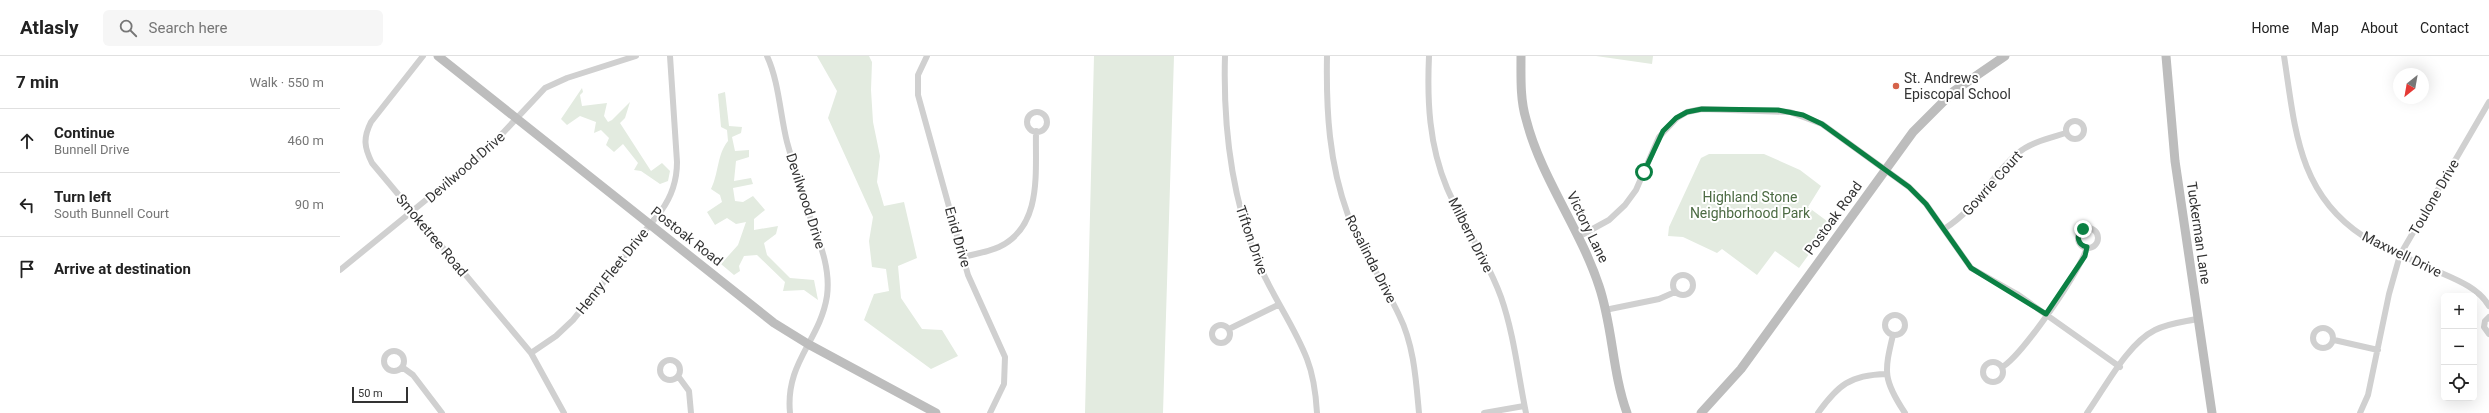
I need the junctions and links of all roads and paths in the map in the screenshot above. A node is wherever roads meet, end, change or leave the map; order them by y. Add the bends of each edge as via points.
1 (423, 56) edge
2 (438, 56) edge
3 (636, 56) edge
4 (670, 56) edge
5 (767, 56) edge
6 (927, 56) edge
7 (1225, 56) edge
8 (1327, 56) edge
9 (1428, 56) edge
10 (1521, 56) edge
11 (2005, 56) edge
12 (2166, 56) edge
13 (2284, 56) edge
14 (2489, 102) edge
15 (2487, 112) edge
16 (517, 119) junction
17 (1036, 131) dead end
18 (2066, 133) dead end
19 (1885, 170) junction
20 (412, 212) junction
21 (650, 225) junction
22 (1944, 230) junction
23 (1578, 237) junction
24 (2087, 247) dead end
25 (2400, 255) junction
26 (963, 257) junction
27 (340, 270) edge
28 (1676, 292) dead end
29 (1278, 305) junction
30 (2489, 306) edge
31 (1605, 310) junction
32 (2046, 314) junction
33 (2489, 317) edge
34 (2198, 319) junction
35 (1229, 329) dead end
36 (2489, 334) edge
37 (1893, 335) dead end
38 (2334, 340) dead end
39 (808, 344) junction
40 (2378, 350) junction
41 (531, 353) junction
42 (402, 367) dead end
43 (2120, 367) junction
44 (2002, 368) dead end
45 (1886, 374) junction
46 (678, 376) dead end
47 (1524, 406) junction
48 (442, 413) edge
49 (564, 413) edge
50 (691, 413) edge
51 (790, 413) edge
52 (936, 413) edge
53 (990, 413) edge
54 (1317, 413) edge
55 (1419, 413) edge
56 (1484, 413) edge
57 (1526, 413) edge
58 (1627, 413) edge
59 (1701, 413) edge
60 (1818, 413) edge
61 (1905, 413) edge
62 (2087, 413) edge
63 (2212, 413) edge
64 (2360, 413) edge

1 - 20 street, Smoketree Road via 371,122 364,139 365,150 372,164
2 - 16 street, Postoak Road
3 - 16 street, Devilwood Drive via 554,82 538,94
4 - 21 street, Henry Fleet Drive via 676,177 667,202
5 - 39 street, Devilwood Drive via 771,64 791,158 827,270 825,308
6 - 26 street, Enid Drive via 918,75 918,95
7 - 29 street, Tifton Drive via 1226,129 1236,192 1257,261
8 - 55 street, Rosalinda Drive via 1327,116 1330,146 1340,192 1360,242 1400,316 1414,364
9 - 47 street, Milbern Drive via 1429,116 1437,159 1453,200 1501,297
10 - 23 street, Victory Lane via 1522,95 1530,136
11 - 19 street, Postoak Road via 1943,100 1913,132
12 - 34 street, Tuckerman Lane via 2175,161
13 - 25 street, Maxwell Drive via 2297,144 2311,179 2328,204 2352,229
14 - 15 street, Toulone Drive
15 - 25 street, Toulone Drive
16 - 20 street, Devilwood Drive via 486,151
16 - 21 street, Postoak Road
17 - 26 street via 1034,198 1029,218 1022,230 1008,242 989,251
18 - 22 street, Gowrie Court via 2033,143 2018,153 1966,214
19 - 22 street via 1909,187 1926,204
19 - 23 street via 1822,124 1803,115 1778,110 1694,110 1676,118 1663,131 1636,190 1625,205 1609,220
19 - 59 street, Postoak Road via 1741,368
20 - 27 street, Devilwood Drive
20 - 41 street, Smoketree Road
21 - 39 street, Postoak Road via 774,323
21 - 41 street, Henry Fleet Drive via 573,320 556,336
22 - 32 street via 1971,268
23 - 31 street, Victory Lane via 1596,277
24 - 32 street via 2080,265
25 - 30 street, Maxwell Drive via 2458,280 2475,291
25 - 40 street, Toulone Drive
26 - 53 street, Enid Drive via 975,292 1005,358 1004,384
28 - 31 street via 1659,300
29 - 35 street
29 - 54 street, Tifton Drive via 1307,359 1313,378
31 - 58 street, Victory Lane via 1620,394
32 - 43 street
32 - 44 street via 2017,354
33 - 36 street via 2484,324
34 - 43 street via 2163,327 2147,335 2132,348
34 - 63 street, Tuckerman Lane
37 - 45 street
38 - 40 street
39 - 51 street, Devilwood Drive via 793,374
39 - 52 street, Postoak Road
40 - 64 street, Toulone Drive via 2368,395
41 - 49 street, Smoketree Road
42 - 48 street via 413,375
43 - 62 street
45 - 60 street via 1860,377 1847,382 1831,395
45 - 61 street via 1889,386
46 - 50 street via 689,391
47 - 56 street
47 - 57 street, Milbern Drive

